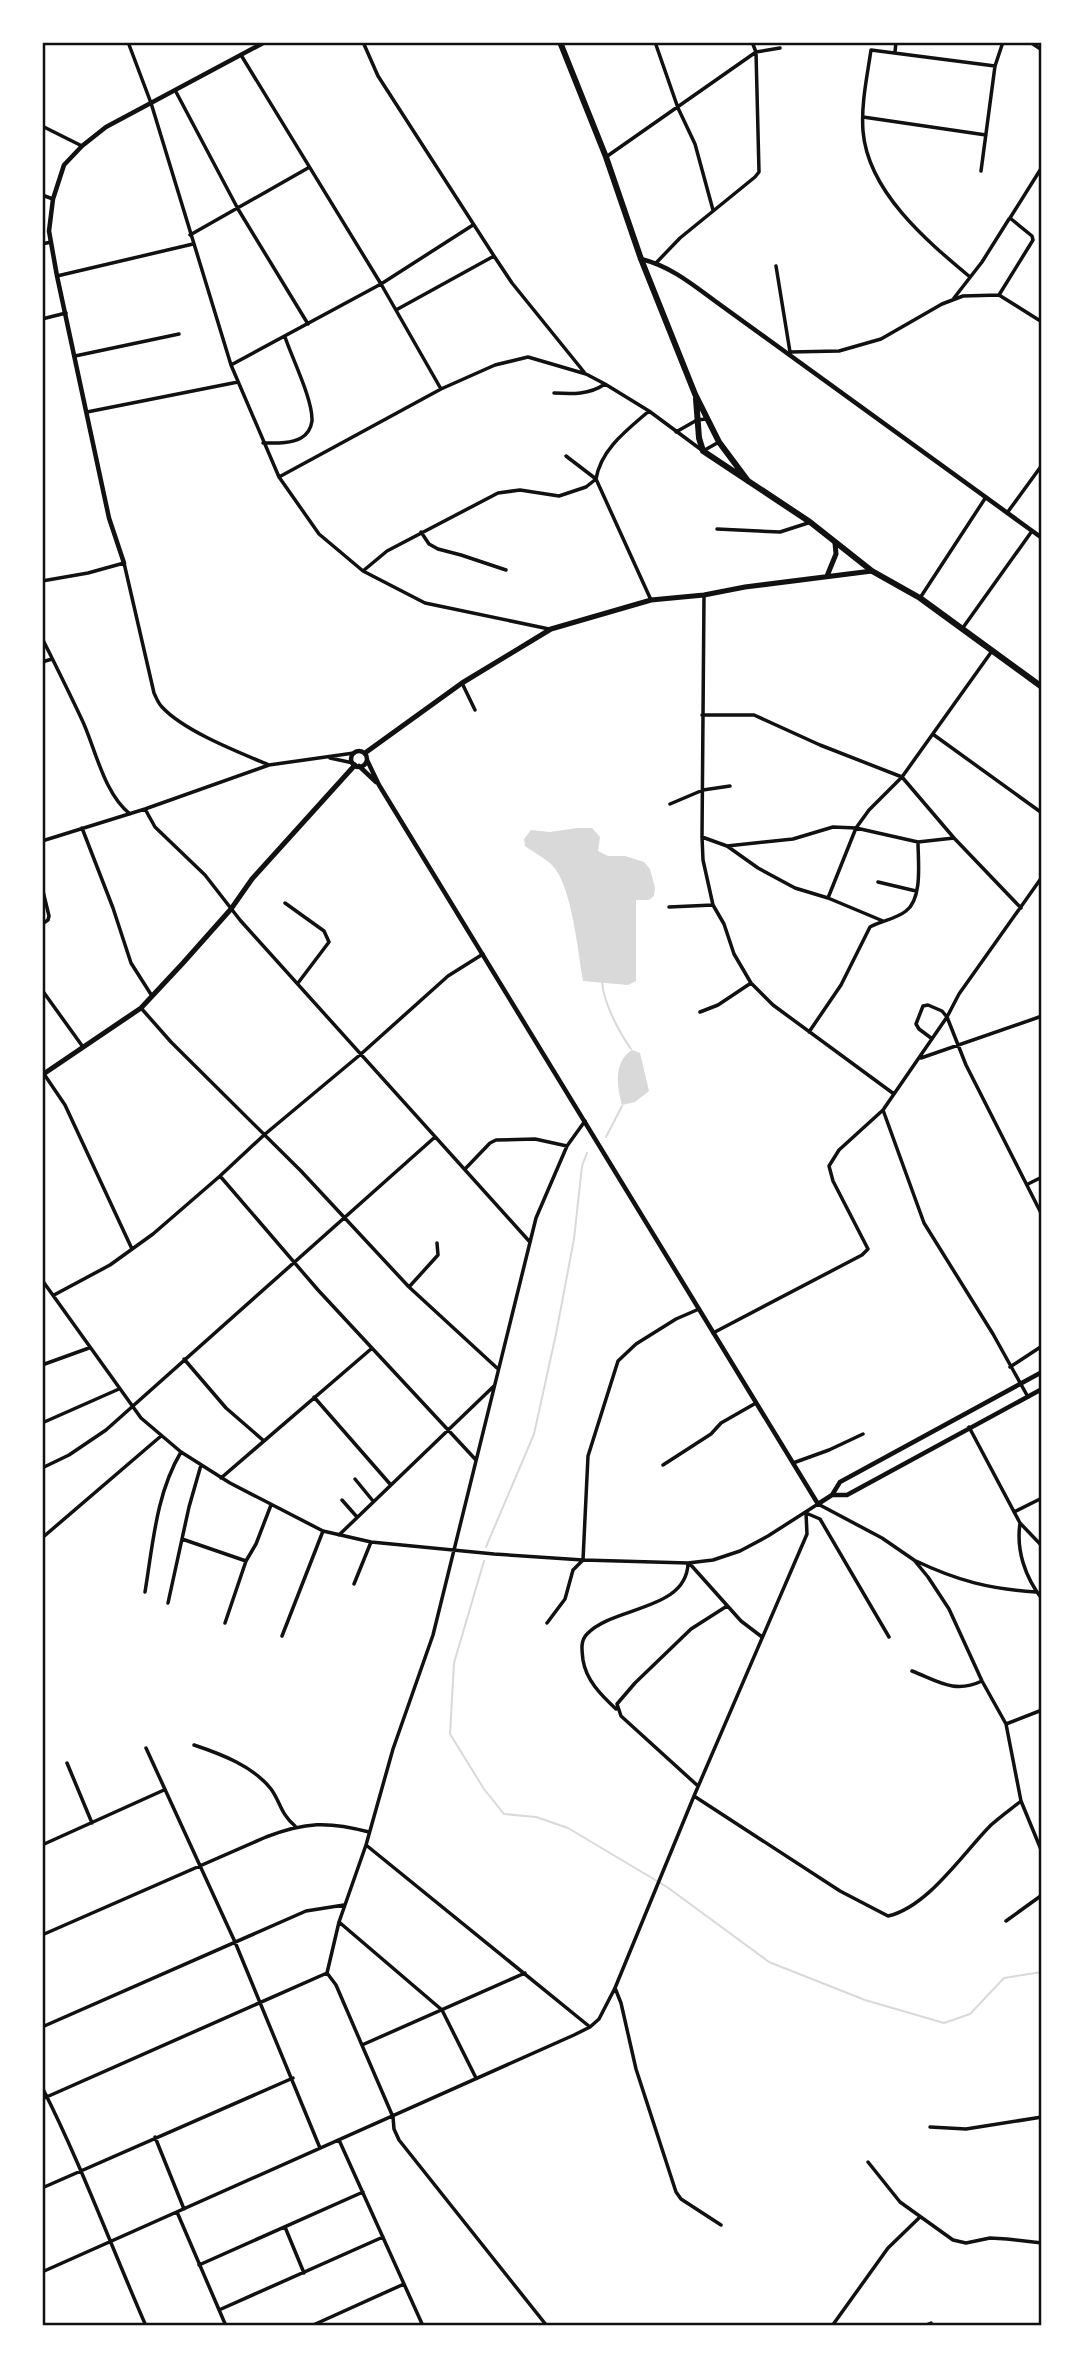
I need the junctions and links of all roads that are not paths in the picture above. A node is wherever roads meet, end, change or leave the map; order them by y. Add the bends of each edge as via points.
1 (128, 42) edge
2 (265, 42) edge
3 (363, 42) edge
4 (560, 42) edge
5 (655, 42) edge
6 (752, 42) edge
7 (896, 42) edge
8 (1003, 42) edge
9 (1030, 42) edge
10 (780, 48) dead end
11 (1042, 50) edge
12 (756, 52) junction
13 (895, 52) junction
14 (241, 55) junction
15 (995, 66) junction
16 (174, 90) junction
17 (151, 103) junction
18 (678, 108) junction
19 (863, 117) junction
20 (42, 126) edge
21 (986, 135) junction
22 (82, 146) junction
23 (606, 157) junction
24 (1042, 167) edge
25 (308, 168) junction
26 (981, 171) dead end
27 (42, 195) edge
28 (52, 199) junction
29 (238, 209) junction
30 (713, 210) junction
31 (1010, 218) junction
32 (473, 225) junction
33 (190, 235) junction
34 (51, 242) junction
35 (42, 244) edge
36 (193, 244) junction
37 (494, 256) junction
38 (641, 259) junction
39 (656, 263) junction
40 (776, 266) dead end
41 (57, 276) junction
42 (970, 277) junction
43 (381, 284) junction
44 (999, 295) junction
45 (952, 300) junction
46 (396, 310) junction
47 (66, 313) junction
48 (42, 318) edge
49 (1042, 322) edge
50 (308, 324) junction
51 (179, 334) dead end
52 (284, 337) junction
53 (790, 354) junction
54 (75, 356) junction
55 (230, 365) junction
56 (586, 374) junction
57 (238, 382) junction
58 (605, 384) junction
59 (440, 389) junction
60 (554, 393) dead end
61 (695, 394) junction
62 (649, 411) junction
63 (87, 412) junction
64 (697, 419) junction
65 (707, 419) junction
66 (676, 432) junction
67 (719, 442) junction
68 (263, 443) junction
69 (703, 452) junction
70 (566, 456) dead end
71 (1042, 465) edge
72 (279, 477) junction
73 (596, 479) junction
74 (748, 481) junction
75 (986, 498) junction
76 (1007, 513) junction
77 (810, 522) junction
78 (717, 529) dead end
79 (1032, 531) junction
80 (421, 532) junction
81 (1042, 538) edge
82 (833, 542) junction
83 (124, 563) junction
84 (506, 570) dead end
85 (363, 571) junction
86 (872, 571) junction
87 (827, 576) junction
88 (42, 581) edge
89 (704, 595) junction
90 (920, 598) junction
91 (651, 600) junction
92 (551, 629) junction
93 (962, 629) junction
94 (42, 638) edge
95 (992, 650) junction
96 (52, 659) junction
97 (42, 662) edge
98 (462, 683) junction
99 (1042, 687) edge
100 (475, 710) dead end
101 (702, 715) junction
102 (934, 735) junction
103 (354, 752) junction
104 (365, 753) junction
105 (328, 757) junction
106 (367, 760) junction
107 (269, 765) junction
108 (355, 765) junction
109 (902, 777) junction
110 (379, 785) junction
111 (730, 786) dead end
112 (703, 790) junction
113 (670, 804) dead end
114 (145, 809) junction
115 (1042, 813) edge
116 (130, 814) junction
117 (82, 828) junction
118 (856, 828) junction
119 (702, 837) junction
120 (954, 838) junction
121 (42, 841) edge
122 (918, 842) junction
123 (727, 846) junction
124 (1042, 877) edge
125 (878, 882) dead end
126 (42, 887) edge
127 (916, 891) junction
128 (828, 898) junction
129 (285, 903) dead end
130 (713, 905) junction
131 (669, 907) dead end
132 (231, 908) junction
133 (1021, 908) junction
134 (883, 920) junction
135 (42, 924) edge
136 (483, 954) junction
137 (751, 983) junction
138 (298, 984) junction
139 (42, 990) edge
140 (152, 996) junction
141 (141, 1008) junction
142 (700, 1012) dead end
143 (1042, 1016) edge
144 (947, 1017) junction
145 (809, 1032) junction
146 (931, 1038) junction
147 (958, 1046) junction
148 (83, 1047) junction
149 (361, 1054) junction
150 (919, 1058) junction
151 (43, 1075) edge
152 (894, 1094) junction
153 (883, 1110) junction
154 (585, 1121) junction
155 (264, 1135) junction
156 (435, 1137) junction
157 (567, 1146) junction
158 (465, 1169) junction
159 (220, 1176) junction
160 (1042, 1177) edge
161 (1028, 1184) junction
162 (1042, 1214) edge
163 (346, 1218) junction
164 (529, 1241) junction
165 (438, 1243) dead end
166 (132, 1249) junction
167 (294, 1262) junction
168 (42, 1280) edge
169 (410, 1287) junction
170 (53, 1296) junction
171 (699, 1308) junction
172 (713, 1333) junction
173 (1042, 1346) edge
174 (89, 1348) junction
175 (371, 1349) junction
176 (184, 1359) junction
177 (42, 1365) edge
178 (1010, 1367) junction
179 (497, 1368) junction
180 (1042, 1372) edge
181 (496, 1384) junction
182 (1021, 1384) junction
183 (119, 1389) junction
184 (1042, 1390) edge
185 (1028, 1397) junction
186 (314, 1398) junction
187 (756, 1403) junction
188 (132, 1407) junction
189 (42, 1423) edge
190 (969, 1427) junction
191 (446, 1431) junction
192 (863, 1434) dead end
193 (161, 1436) junction
194 (264, 1441) junction
195 (181, 1452) junction
196 (476, 1460) junction
197 (793, 1463) junction
198 (202, 1465) junction
199 (663, 1465) dead end
200 (42, 1468) edge
201 (221, 1478) junction
202 (355, 1479) dead end
203 (390, 1484) junction
204 (832, 1495) junction
205 (1042, 1499) edge
206 (342, 1500) dead end
207 (373, 1501) junction
208 (818, 1504) junction
209 (271, 1505) junction
210 (1014, 1512) junction
211 (806, 1513) junction
212 (356, 1517) junction
213 (1020, 1523) junction
214 (323, 1531) junction
215 (339, 1535) junction
216 (42, 1538) edge
217 (183, 1539) junction
218 (371, 1542) junction
219 (1042, 1546) edge
220 (454, 1550) junction
221 (583, 1560) junction
222 (914, 1560) junction
223 (246, 1561) junction
224 (688, 1563) junction
225 (354, 1584) dead end
226 (145, 1592) dead end
227 (1036, 1592) junction
228 (1042, 1599) edge
229 (168, 1603) dead end
230 (727, 1606) junction
231 (225, 1623) dead end
232 (547, 1623) dead end
233 (282, 1636) dead end
234 (762, 1637) junction
235 (889, 1637) dead end
236 (912, 1671) dead end
237 (982, 1681) junction
238 (618, 1710) junction
239 (1042, 1710) edge
240 (1006, 1724) junction
241 (194, 1745) dead end
242 (146, 1748) dead end
243 (68, 1763) dead end
244 (698, 1786) junction
245 (164, 1790) junction
246 (694, 1796) junction
247 (1021, 1801) junction
248 (92, 1822) junction
249 (295, 1826) junction
250 (369, 1832) junction
251 (42, 1845) edge
252 (366, 1845) junction
253 (1042, 1853) edge
254 (200, 1866) junction
255 (1042, 1895) edge
256 (345, 1905) junction
257 (1006, 1921) dead end
258 (339, 1922) junction
259 (42, 1935) edge
260 (235, 1942) junction
261 (327, 1973) junction
262 (525, 1973) junction
263 (615, 1988) junction
264 (260, 2003) junction
265 (442, 2010) junction
266 (42, 2027) edge
267 (590, 2027) junction
268 (362, 2045) junction
269 (293, 2078) junction
270 (476, 2078) junction
271 (42, 2087) edge
272 (44, 2098) edge
273 (393, 2117) junction
274 (1042, 2117) edge
275 (930, 2127) dead end
276 (155, 2137) junction
277 (339, 2140) junction
278 (320, 2148) junction
279 (868, 2162) dead end
280 (81, 2169) junction
281 (42, 2188) edge
282 (363, 2192) junction
283 (184, 2209) junction
284 (177, 2212) junction
285 (920, 2217) junction
286 (721, 2225) dead end
287 (285, 2227) junction
288 (383, 2237) junction
289 (1042, 2243) edge
290 (110, 2244) junction
291 (199, 2265) junction
292 (42, 2272) edge
293 (304, 2273) junction
294 (404, 2284) junction
295 (219, 2310) junction
296 (931, 2323) dead end
297 (146, 2326) edge
298 (226, 2326) edge
299 (311, 2326) edge
300 (423, 2326) edge
301 (547, 2326) edge
302 (832, 2326) edge
303 (924, 2326) edge

1 - 17 street
2 - 14 street
3 - 32 street via 378,76
4 - 23 highway
5 - 18 street
6 - 12 street
7 - 13 street
8 - 15 street
9 - 11 street
10 - 12 street
12 - 18 street
12 - 30 street via 759,172
13 - 15 street
13 - 19 street via 871,50
14 - 16 street
14 - 25 street
15 - 21 street
16 - 17 street
16 - 29 street
17 - 22 street
17 - 33 street
18 - 23 street
18 - 30 street via 695,144
19 - 21 street
19 - 42 street via 868,156 888,192 929,243
20 - 22 street
21 - 26 street
22 - 28 street via 64,165
23 - 38 highway
24 - 31 street
25 - 29 street
25 - 43 street
27 - 28 street
28 - 34 street
29 - 33 street
29 - 50 street
30 - 39 street
31 - 42 street
31 - 44 street via 1033,240
32 - 37 street
32 - 43 street
33 - 36 street
34 - 35 street
34 - 41 street
36 - 41 street
36 - 55 street
37 - 46 street
37 - 56 street
38 - 39 street
38 - 61 highway
39 - 53 street
40 - 53 street
41 - 47 street
42 - 45 street
43 - 46 street
43 - 50 street
44 - 45 street
44 - 49 street
45 - 53 street via 881,339 839,351
46 - 59 street
47 - 48 street
47 - 54 street
50 - 52 street
51 - 54 street
52 - 55 street
52 - 68 street via 312,419 302,438
53 - 75 street
54 - 63 street
55 - 57 street
56 - 58 street
56 - 59 street via 528,357 495,365
57 - 63 street
57 - 68 street
58 - 60 street via 596,391
58 - 62 street
59 - 72 street
61 - 64 highway
61 - 65 highway
62 - 66 street
62 - 73 street via 615,441 598,466
63 - 83 street via 109,518
64 - 65 street
64 - 66 street
64 - 69 highway
65 - 67 highway
66 - 69 street
67 - 69 street
67 - 74 highway
68 - 72 street
69 - 74 highway
70 - 73 street
71 - 76 street
72 - 85 street via 319,534
73 - 80 street via 559,496 520,490 498,493
73 - 91 street
74 - 77 highway
75 - 76 street
75 - 90 street
76 - 79 street
77 - 78 street via 780,532
77 - 82 highway
79 - 81 street
79 - 93 street
80 - 84 street via 438,550
80 - 85 street
82 - 86 highway
82 - 87 main road via 836,554
83 - 88 street
83 - 107 street via 153,692 161,706 182,723
85 - 92 street via 425,603
86 - 87 main road
86 - 90 highway
87 - 89 main road
89 - 91 main road
89 - 101 street
90 - 93 highway
91 - 92 main road
92 - 98 main road
93 - 95 highway
94 - 96 street
95 - 99 highway
95 - 102 street
96 - 97 street
96 - 116 street via 108,782
98 - 100 street
98 - 104 main road
101 - 109 street via 754,715
101 - 112 street
102 - 109 street
102 - 115 street
103 - 104 street
103 - 105 street
103 - 108 street
104 - 106 street
105 - 107 street
105 - 108 street
106 - 108 street
106 - 110 street
107 - 114 street
108 - 110 street
108 - 132 main road
109 - 118 street
109 - 120 street
110 - 136 street
111 - 112 street
112 - 113 street
112 - 119 street
114 - 116 street
114 - 132 street via 155,827 205,875
116 - 117 street
117 - 121 street
117 - 140 street via 131,963
118 - 122 street
118 - 123 street via 832,827 793,839
118 - 128 street
119 - 123 street
119 - 130 street
120 - 122 street
120 - 133 street
122 - 127 street
123 - 128 street via 795,888
124 - 133 street
125 - 127 street
126 - 135 street via 49,916
127 - 134 street via 910,908
128 - 134 street
129 - 138 street via 324,931 329,942
130 - 131 street
130 - 137 street
132 - 138 street
132 - 140 main road
133 - 144 street via 958,994
134 - 145 street via 864,936 841,985
136 - 149 street via 448,976
136 - 154 street
137 - 142 street
137 - 145 street
138 - 149 street
139 - 148 street
140 - 141 main road
141 - 148 main road
141 - 155 street
143 - 147 street
144 - 146 street
144 - 146 street via 928,1004 923,1006 916,1024
144 - 147 street
145 - 152 street
146 - 150 street
147 - 150 street
147 - 161 street
148 - 151 main road
149 - 155 street
149 - 156 street
150 - 152 street
151 - 166 street via 65,1105
152 - 153 street
153 - 172 street via 839,1150 829,1166 868,1249
153 - 178 street via 924,1223
154 - 157 street
154 - 171 street
155 - 159 street
155 - 163 street
156 - 158 street
156 - 163 street
157 - 158 street via 536,1139 496,1140
157 - 164 street
158 - 164 street
159 - 166 street
159 - 167 street
160 - 161 street
161 - 162 street
163 - 167 street
163 - 169 street
164 - 179 street
165 - 169 street via 438,1255
166 - 170 street
167 - 175 street
167 - 176 street
168 - 170 street
169 - 179 street
170 - 174 street
171 - 172 street
171 - 221 street via 618,1361 588,1456
172 - 187 street
173 - 178 street
174 - 177 street
174 - 183 street
175 - 186 street
175 - 191 street
176 - 188 street
176 - 194 street via 226,1408
178 - 182 street
179 - 181 street
180 - 182 street
181 - 191 street
181 - 196 street
182 - 185 street
182 - 204 street via 840,1482
183 - 188 street
183 - 189 street
184 - 185 street
185 - 190 street
186 - 194 street
186 - 203 street
187 - 197 street
187 - 199 street
188 - 193 street
188 - 200 street via 93,1440
190 - 204 street via 847,1495
190 - 210 street
191 - 196 street
191 - 203 street
192 - 197 street
193 - 195 street
193 - 216 street
194 - 201 street
195 - 198 street
195 - 226 street via 162,1497
196 - 220 street
197 - 208 street
198 - 201 street
198 - 217 street
201 - 209 street
202 - 207 street
203 - 207 street
204 - 208 street
205 - 210 street
206 - 212 street
207 - 212 street
208 - 211 street
208 - 222 street
209 - 214 street
209 - 223 street
210 - 213 street
211 - 224 street via 740,1551
211 - 234 street via 807,1534
211 - 235 street via 820,1519
212 - 215 street
213 - 219 street
213 - 227 street via 1024,1566
214 - 215 street
214 - 233 street
215 - 218 street
217 - 223 street
217 - 229 street
218 - 220 street
218 - 225 street
220 - 221 street
220 - 250 street via 433,1635
221 - 224 street
221 - 232 street via 573,1570 565,1599
222 - 227 street via 958,1580
222 - 237 street via 949,1609
223 - 231 street
224 - 230 street
224 - 238 street via 688,1577 680,1587 586,1634 581,1647 584,1667 598,1692
227 - 228 street
230 - 234 street
230 - 238 street via 691,1629 635,1683 617,1704
234 - 244 street
236 - 237 street via 953,1687 968,1688
237 - 240 street
238 - 244 street
239 - 240 street
240 - 247 street
241 - 249 street via 248,1769 271,1789 284,1816
242 - 245 street
243 - 248 street
244 - 246 street
245 - 248 street
245 - 254 street
246 - 247 street via 840,1891 888,1916 908,1909
246 - 263 street
247 - 253 street
248 - 251 street
249 - 250 street via 332,1824
249 - 254 street
250 - 252 street
252 - 256 street
252 - 262 street
254 - 259 street
254 - 260 street
255 - 257 street
256 - 258 street
256 - 260 street via 306,1911
258 - 261 street
258 - 265 street
260 - 264 street
260 - 266 street
261 - 264 street
261 - 268 street
262 - 265 street
262 - 267 street
263 - 267 street
263 - 286 street via 676,2192
264 - 269 street
264 - 272 street
265 - 268 street
265 - 270 street
267 - 270 street
268 - 273 street
269 - 276 street
269 - 278 street
270 - 273 street
271 - 272 street
272 - 280 street
273 - 277 street
273 - 301 street via 399,2140
274 - 275 street via 966,2129
276 - 280 street
276 - 283 street
277 - 278 street
277 - 282 street
278 - 283 street
279 - 285 street via 894,2196
280 - 281 street
280 - 290 street
282 - 287 street
282 - 288 street
283 - 284 street
284 - 290 street
284 - 291 street
285 - 289 street via 960,2242 989,2238
285 - 302 street via 888,2248
287 - 291 street
287 - 293 street
288 - 293 street
288 - 294 street
290 - 292 street
290 - 297 street
291 - 295 street
293 - 295 street
294 - 299 street
294 - 300 street
295 - 298 street
296 - 303 street

